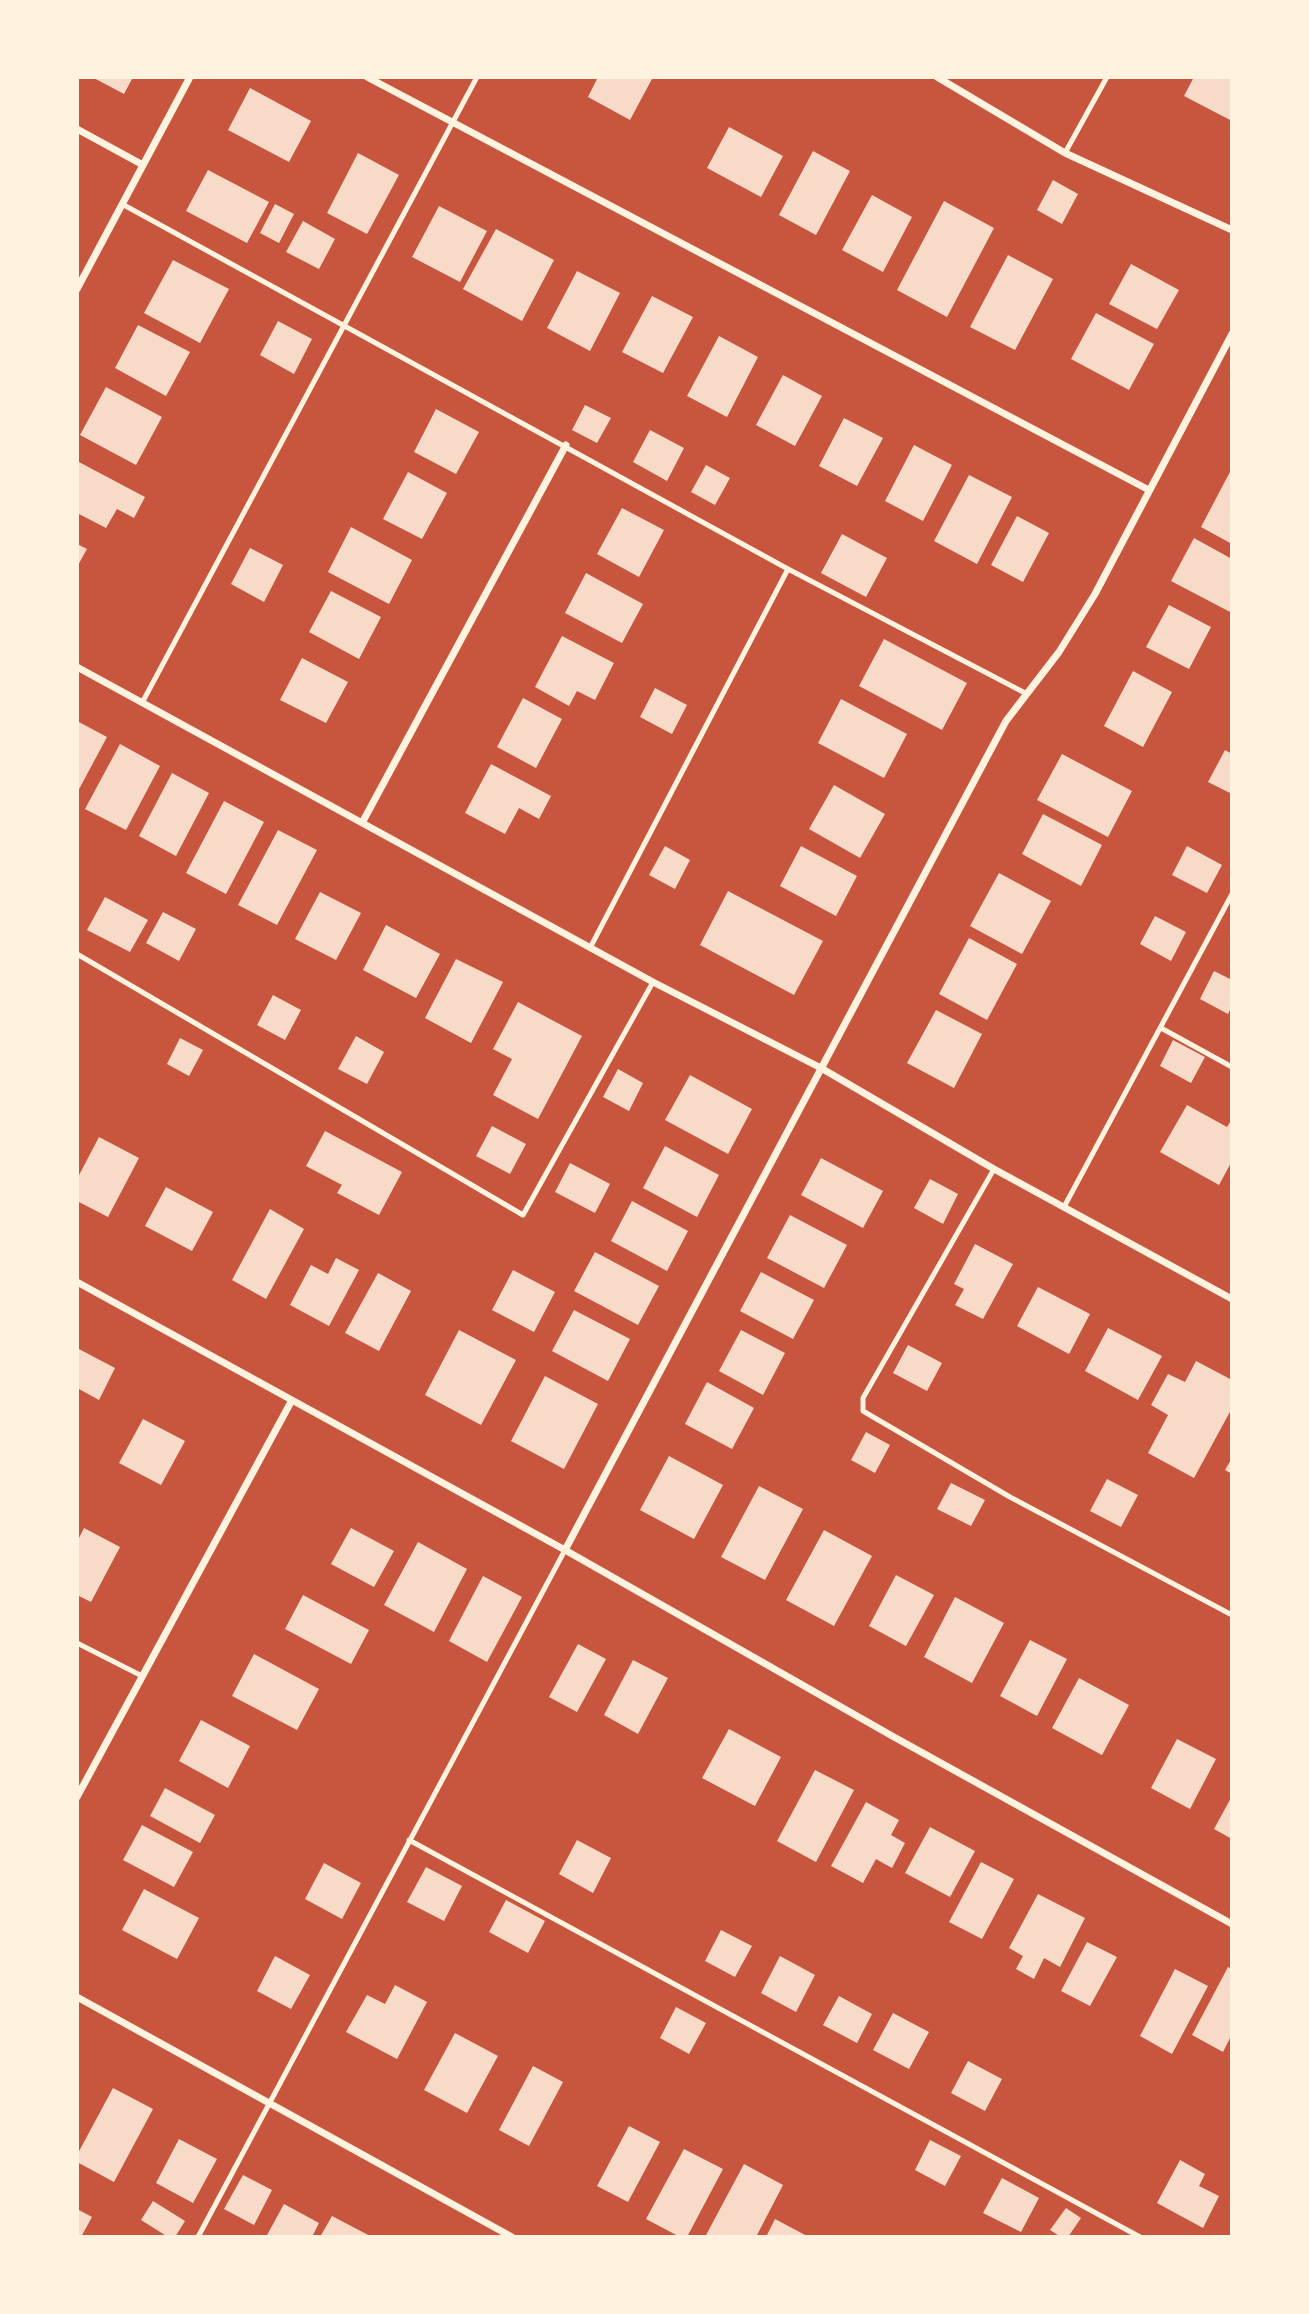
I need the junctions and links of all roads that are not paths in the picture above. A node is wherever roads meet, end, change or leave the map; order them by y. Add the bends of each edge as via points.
1 (190, 77) edge
2 (367, 77) edge
3 (477, 77) edge
4 (937, 77) edge
5 (1107, 77) edge
6 (453, 124) junction
7 (77, 129) edge
8 (1065, 153) junction
9 (143, 165) junction
10 (122, 204) junction
11 (1232, 230) edge
12 (77, 289) edge
13 (344, 326) junction
14 (1232, 334) edge
15 (565, 446) junction
16 (1147, 489) junction
17 (788, 569) junction
18 (77, 667) edge
19 (1027, 694) junction
20 (142, 703) junction
21 (362, 823) junction
22 (1232, 894) edge
23 (590, 948) junction
24 (77, 954) edge
25 (653, 982) junction
26 (1161, 1028) junction
27 (1232, 1067) edge
28 (821, 1068) junction
29 (994, 1169) junction
30 (1064, 1207) junction
31 (77, 1282) edge
32 (1232, 1299) edge
33 (292, 1400) junction
34 (565, 1550) junction
35 (1232, 1615) edge
36 (77, 1643) edge
37 (142, 1676) junction
38 (77, 1797) edge
39 (409, 1839) junction
40 (1232, 1924) edge
41 (77, 1997) edge
42 (270, 2101) junction
43 (198, 2237) edge
44 (512, 2237) edge
45 (1140, 2237) edge

1 - 9 street
2 - 6 street
3 - 6 lane
4 - 8 street
5 - 8 lane
6 - 13 lane
6 - 16 street
7 - 9 street
8 - 11 street
9 - 10 street
10 - 12 street
10 - 13 lane
13 - 15 lane
13 - 20 lane
14 - 16 street
15 - 17 lane
15 - 21 street
16 - 19 street via 1095,594
17 - 19 lane
17 - 23 lane
18 - 20 street
19 - 28 street via 1006,721
20 - 21 street
21 - 23 street
22 - 26 lane
23 - 25 street
24 - 25 lane via 523,1215
25 - 28 street
26 - 27 lane
26 - 30 lane
28 - 29 street
28 - 34 street
29 - 30 street
29 - 35 lane via 863,1398 863,1411 1010,1497
30 - 32 street
31 - 33 street
33 - 34 street
33 - 37 street
34 - 39 lane
34 - 40 street
36 - 37 lane
37 - 38 street
39 - 42 lane
39 - 45 lane
41 - 42 street
42 - 43 lane
42 - 44 street

